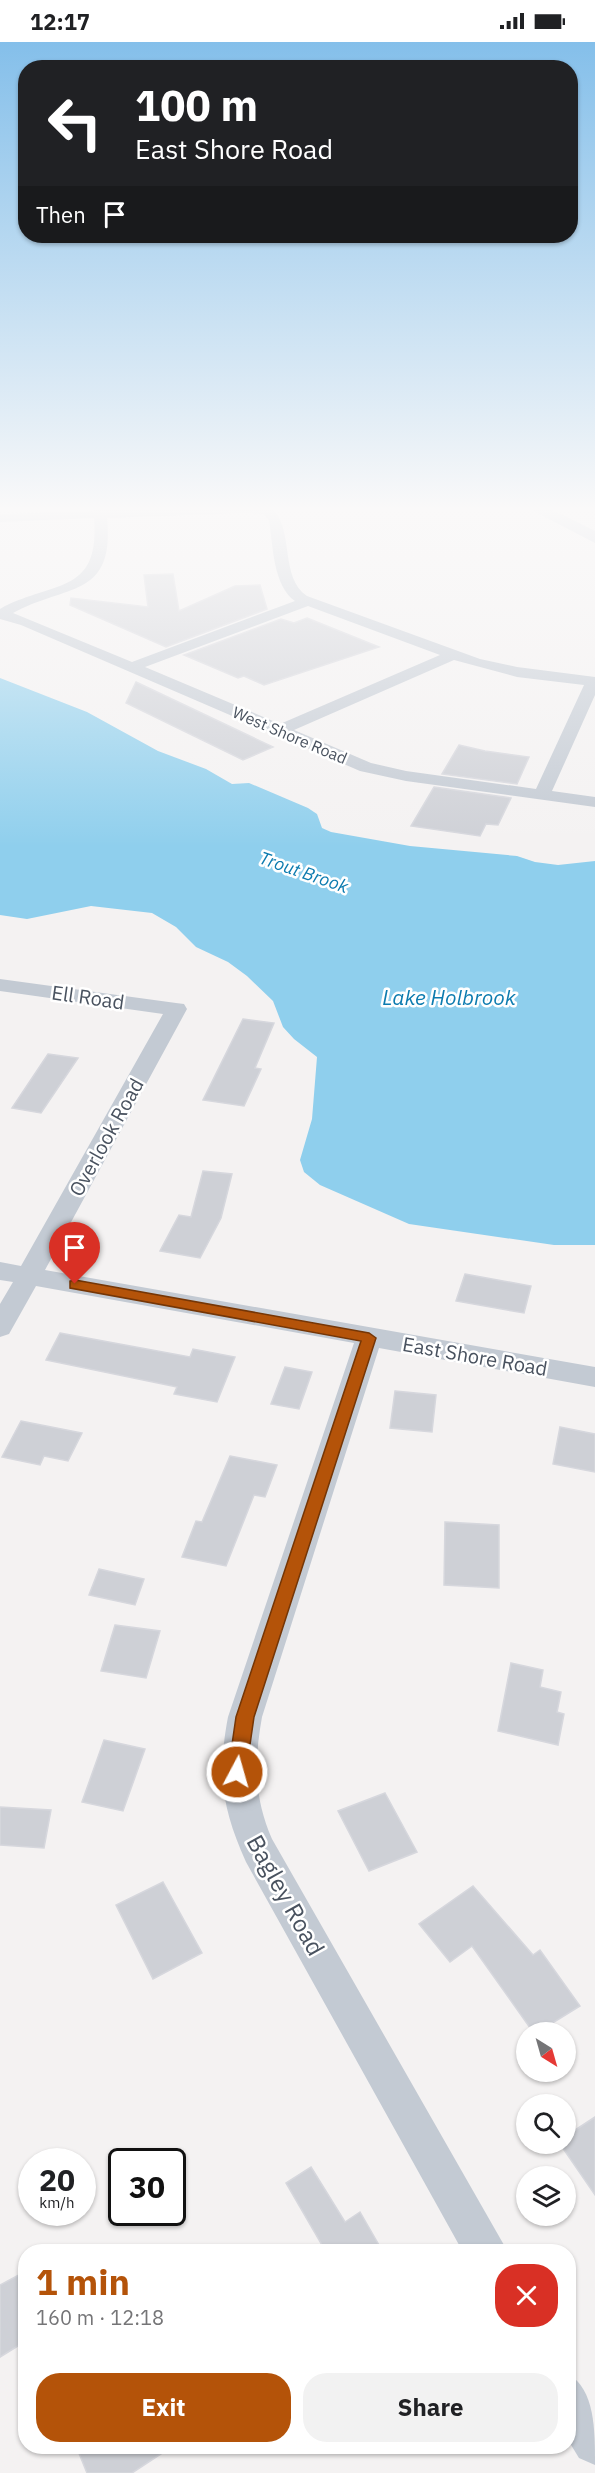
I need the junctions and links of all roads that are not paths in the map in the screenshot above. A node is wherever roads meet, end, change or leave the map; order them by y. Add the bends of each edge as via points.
1 (18, 619) edge
2 (259, 619) edge
3 (362, 619) edge
4 (452, 655) junction
5 (132, 667) junction
6 (594, 682) edge
7 (279, 731) junction
8 (542, 794) junction
9 (595, 802) edge
10 (0, 985) edge
11 (176, 1009) joint
12 (0, 1271) edge
13 (30, 1276) junction
14 (0, 1328) edge
15 (369, 1338) junction
16 (595, 1377) edge
17 (482, 2244) edge
18 (576, 2410) edge
19 (595, 2442) edge

1 - 5 street, West Shore Road
2 - 5 street
3 - 4 street
4 - 6 street via 502,669
4 - 7 street
5 - 7 street, West Shore Road
6 - 8 street
7 - 8 street, West Shore Road via 378,770
8 - 9 street, West Shore Road
10 - 11 street, Ell Road
11 - 13 street, Overlook Road
12 - 13 street, East Shore Road
13 - 14 street, Overlook Road
13 - 15 street, East Shore Road
15 - 16 street, East Shore Road
15 - 17 street, Bagley Road via 245,1717 237,1784 259,1850
18 - 19 street

